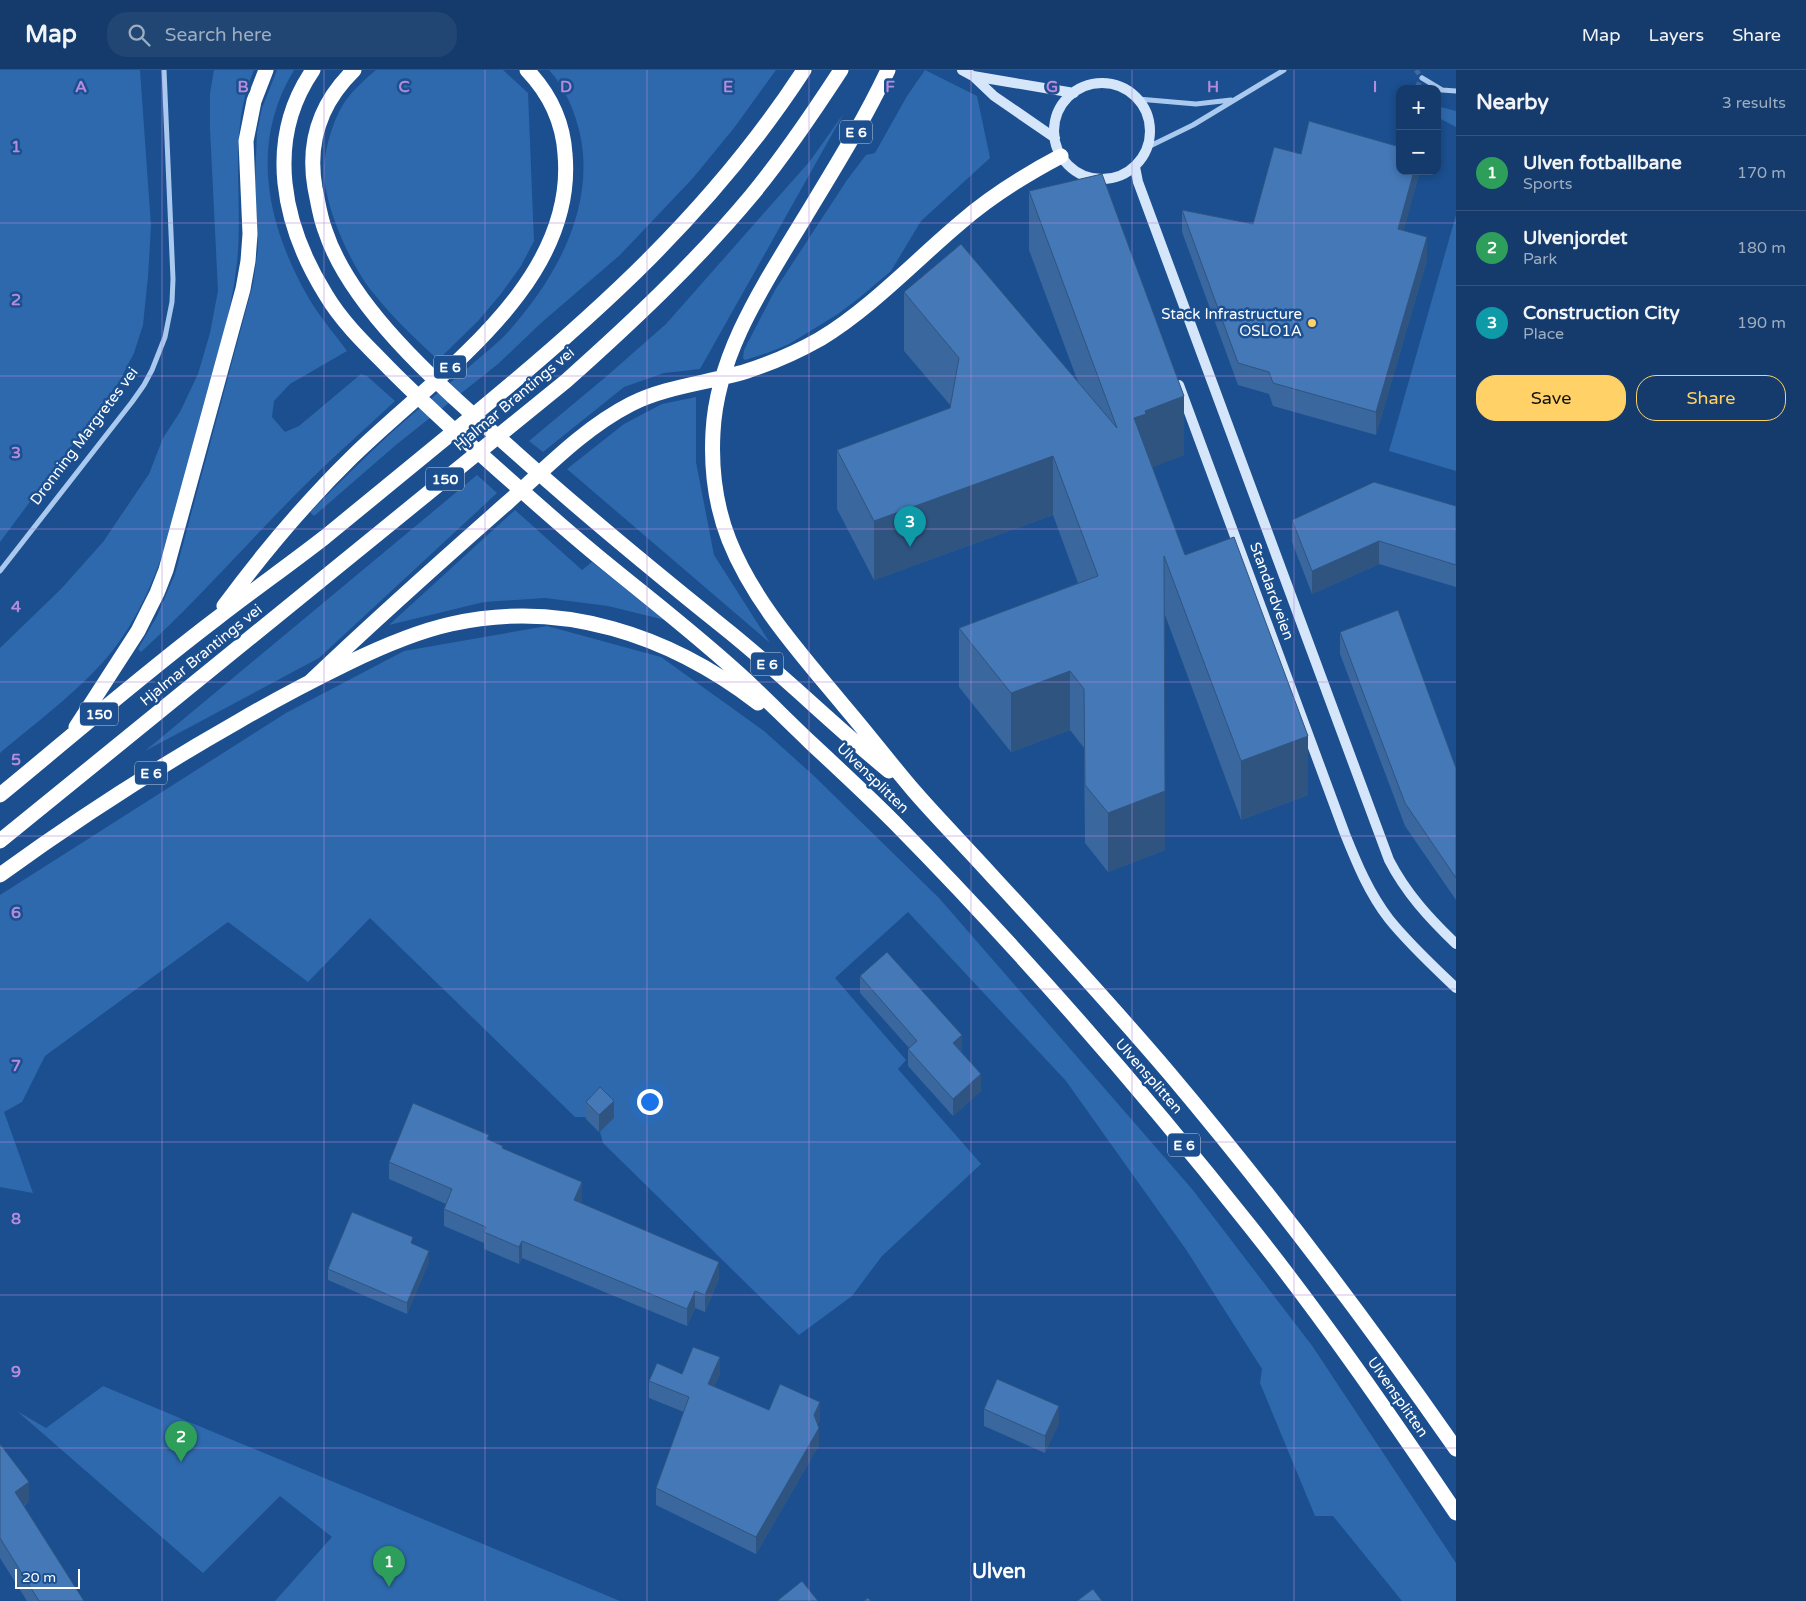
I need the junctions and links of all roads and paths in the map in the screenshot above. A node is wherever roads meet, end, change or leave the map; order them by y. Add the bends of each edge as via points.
1 (164, 70) edge
2 (266, 70) edge
3 (313, 70) edge
4 (354, 70) edge
5 (527, 70) edge
6 (804, 70) edge
7 (841, 70) edge
8 (888, 70) edge
9 (962, 70) edge
10 (1284, 70) edge
11 (974, 76) junction
12 (1422, 78) dead end
13 (1456, 92) edge
14 (1074, 93) junction
15 (1138, 99) junction
16 (1234, 100) junction
17 (1055, 138) junction
18 (1148, 147) junction
19 (1061, 156) junction
20 (1135, 167) junction
21 (1174, 371) edge
22 (722, 377) junction
23 (0, 571) edge
24 (215, 619) junction
25 (310, 682) junction
26 (69, 738) junction
27 (811, 743) junction
28 (916, 793) junction
29 (0, 795) edge
30 (0, 841) edge
31 (0, 875) edge
32 (1456, 944) edge
33 (1456, 988) edge
34 (1456, 1450) edge
35 (1456, 1513) edge

1 - 23 street, Dronning Margretes vei via 173,279 165,337 152,370 132,402
2 - 26 highway, 150 via 254,101 246,141 250,234 245,280 174,548 144,620
3 - 27 highway, E 6 via 292,109 285,139 283,170 297,238 326,295 360,339 427,406 597,556 690,630
4 - 28 highway, E 6 via 336,90 320,117 313,144 312,171 325,231 336,256 379,321 442,386 543,477 615,540 740,640
5 - 24 highway, E 6 via 544,90 555,111 564,138 567,169 564,201 554,231 533,272 480,338 300,510
6 - 24 highway, Hjalmar Brantings vei / 150 via 759,134 709,196 626,284 324,538
7 - 30 highway, Hjalmar Brantings vei / 150 via 750,197 685,269 608,343
8 - 22 highway, E 6 via 846,149 754,303
9 - 11 street
10 - 16 street
11 - 14 street
11 - 17 street via 994,96
12 - 13 street via 1442,90
14 - 15 street via 1104,83 1123,88
14 - 17 street via 1058,113
15 - 16 street via 1196,104
15 - 18 street via 1149,122
16 - 18 street
17 - 19 street
18 - 20 street
19 - 20 street via 1079,174 1101,183
19 - 22 highway via 1024,175 986,202 848,320 771,363
20 - 32 street, Standardveien via 1389,860 1410,895
21 - 33 street, Standardveien via 1365,881 1389,919
22 - 25 highway via 644,398 608,417 414,585
22 - 28 highway, E 6 via 713,430 713,459 719,504 733,549 779,625
24 - 26 highway, Hjalmar Brantings vei / 150
25 - 27 highway, E 6 via 396,642 451,624 482,618 561,618 597,624 663,645 742,691
25 - 31 highway, E 6 via 136,782
26 - 29 highway, Hjalmar Brantings vei
27 - 35 highway, Ulvensplitten / E 6 via 948,878 1177,1136 1334,1336
28 - 34 highway, Ulvensplitten / E 6 via 1098,991 1209,1121 1309,1246

